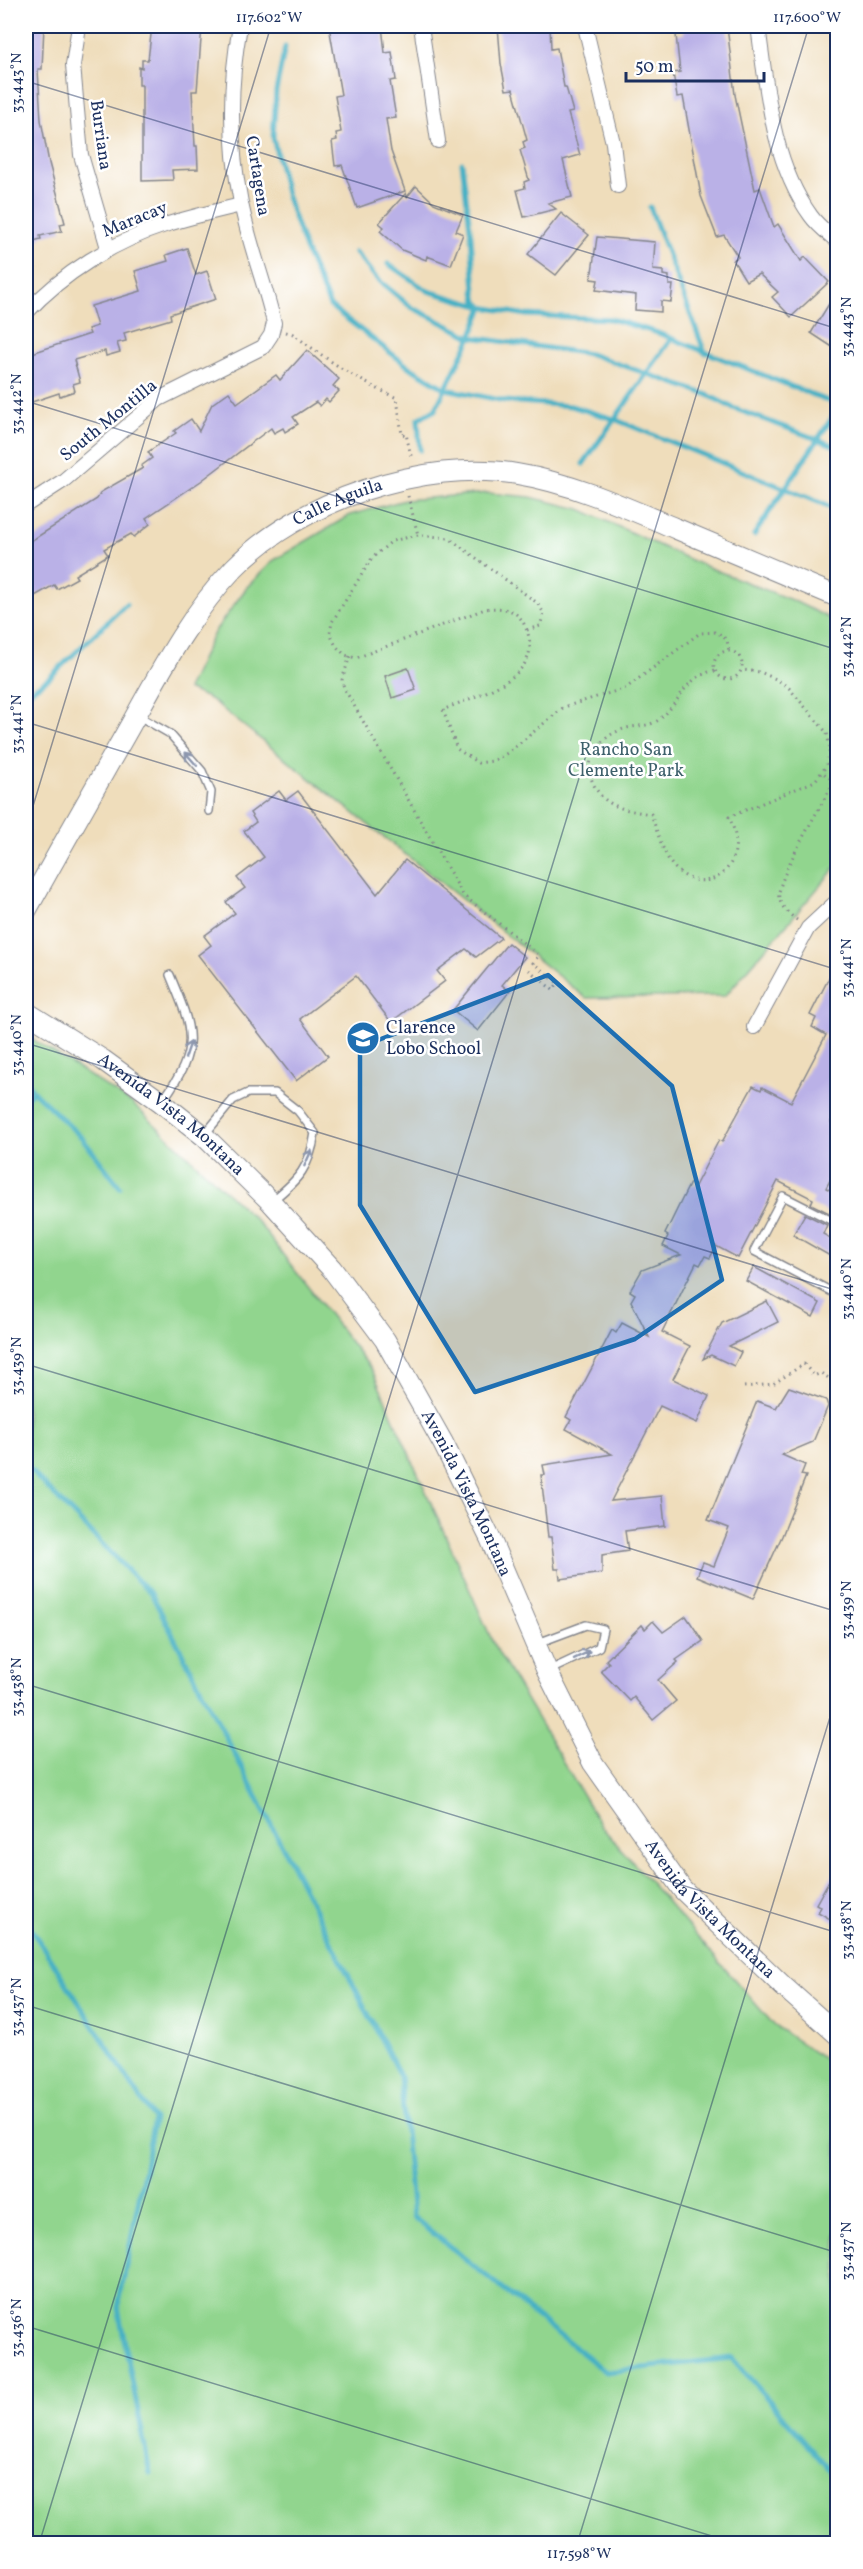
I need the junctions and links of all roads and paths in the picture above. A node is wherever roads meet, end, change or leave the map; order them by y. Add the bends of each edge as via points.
1 (78, 26) edge
2 (240, 26) edge
3 (421, 26) edge
4 (585, 26) edge
5 (758, 26) edge
6 (438, 141) dead end
7 (618, 186) dead end
8 (241, 204) junction
9 (837, 242) edge
10 (108, 248) junction
11 (26, 313) edge
12 (273, 329) junction
13 (410, 452) dead end
14 (26, 505) edge
15 (837, 597) edge
16 (527, 630) junction
17 (729, 651) junction
18 (350, 656) junction
19 (715, 670) junction
20 (742, 670) junction
21 (136, 715) junction
22 (822, 772) junction
23 (209, 811) dead end
24 (837, 900) edge
25 (26, 911) edge
26 (808, 928) junction
27 (529, 970) dead end
28 (170, 975) dead end
29 (26, 1012) edge
30 (754, 1027) dead end
31 (162, 1102) junction
32 (204, 1136) junction
33 (271, 1202) junction
34 (837, 1224) edge
35 (837, 1295) edge
36 (837, 1384) edge
37 (744, 1387) dead end
38 (536, 1644) junction
39 (548, 1671) junction
40 (837, 2035) edge

1 - 10 street, Burriana via 73,65 81,155
2 - 8 street, Cartagena via 232,68 232,137
3 - 6 street
4 - 7 street via 613,143
5 - 9 street via 768,99 787,176 812,217
8 - 10 street, Maracay via 164,225
8 - 12 street, Cartagena
10 - 11 street, Maracay via 43,294
12 - 13 path via 293,334 338,368 397,398 402,435 406,434
12 - 14 street, South Montilla via 263,347 159,399 63,481
15 - 21 street, Calle Aguila via 602,498 555,483 515,473 467,471 416,476 364,489 317,510 272,537 236,566 165,663
16 - 17 path via 531,648 528,661 515,677 443,710 457,749 478,764 509,752 564,706 626,688 700,633 717,632 727,640
16 - 18 path via 516,613 500,607 485,609 366,656
16 - 18 path via 540,626 544,613 537,603 449,538 418,535 392,541 372,558 332,622 330,634 336,646
17 - 19 path via 720,654
17 - 20 path via 742,661
18 - 27 path via 342,680 344,688 463,895 539,955 533,963 558,983 553,990
19 - 20 path via 729,680
19 - 22 path via 693,679 662,718 651,725 613,734 599,744 591,757 590,776 597,792 607,803 651,814 671,865 684,876 697,880 723,873 732,863 738,846 729,817 815,781
20 - 22 path via 760,672 789,688 827,733 830,748
23 -> 21 lane via 211,792 202,771 170,734
21 - 25 street, Calle Aguila
22 - 26 path via 832,780 831,787 788,868 778,898 788,914
24 - 26 street
26 - 30 street
31 -> 28 lane via 178,1079 192,1039
29 - 31 street, Avenida Vista Montana
31 - 32 street, Avenida Vista Montana
32 - 33 street, Avenida Vista Montana
33 -> 32 lane via 294,1183 311,1156 315,1134 298,1111 276,1093 248,1093 233,1100
33 - 38 street, Avenida Vista Montana via 332,1269 385,1340 443,1443
34 - 35 lane via 783,1196 754,1251
36 - 37 path via 821,1373 814,1376 804,1364 773,1384
38 - 39 street, Avenida Vista Montana
39 -> 38 lane via 599,1647 603,1629 586,1625
39 - 40 street, Avenida Vista Montana via 593,1763 682,1889

